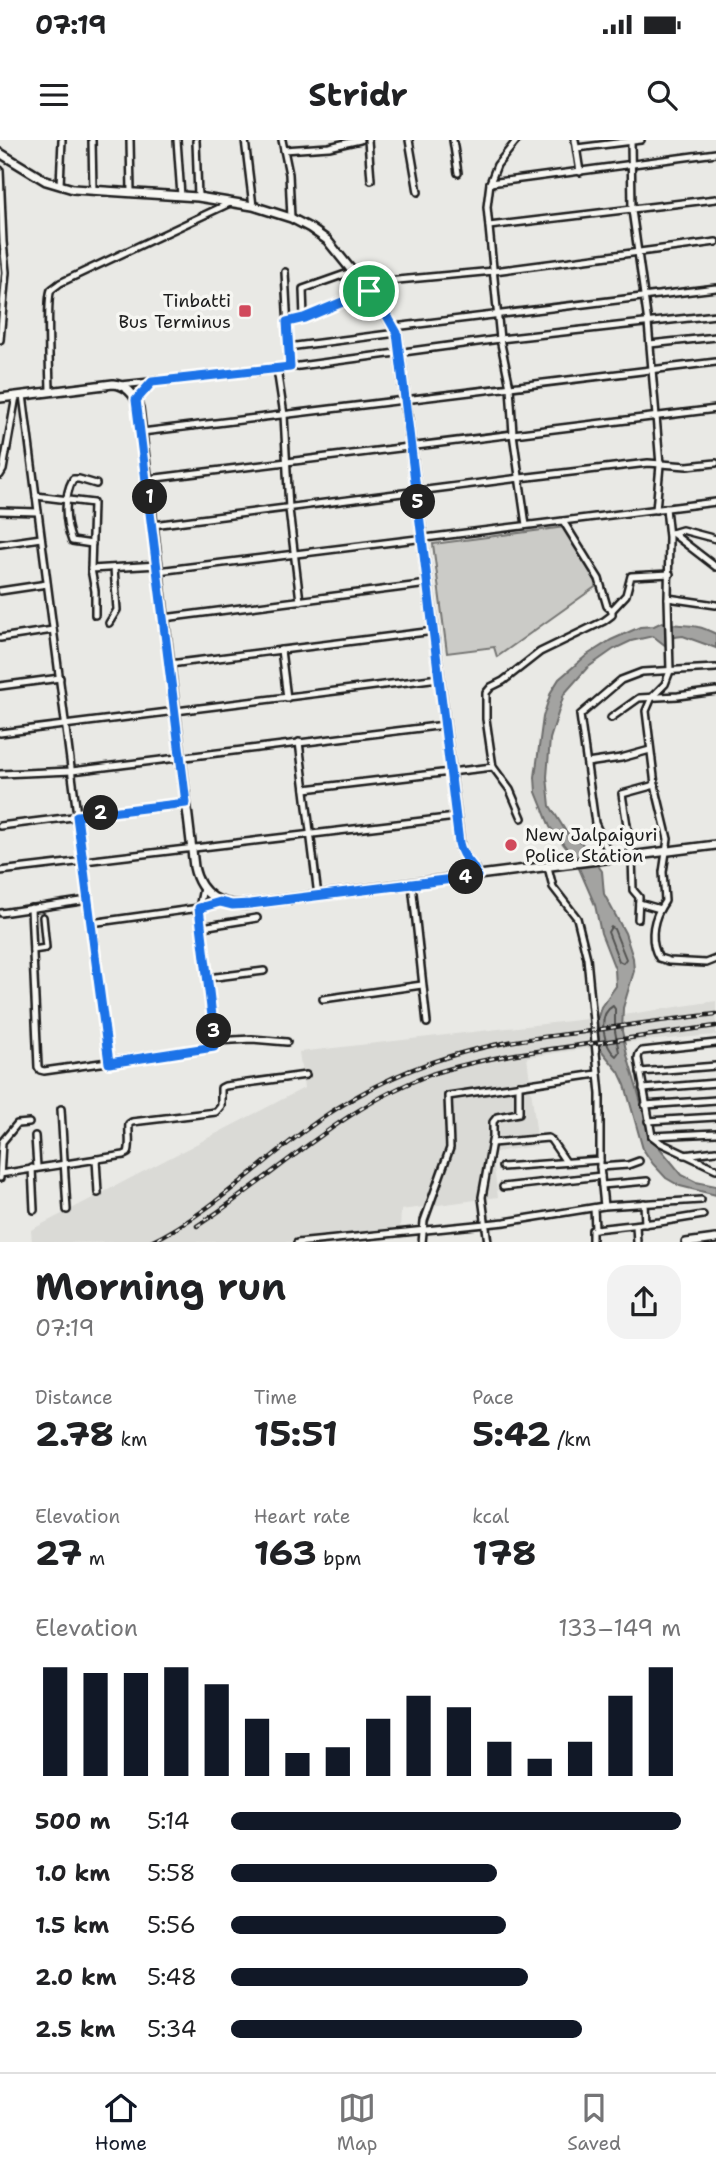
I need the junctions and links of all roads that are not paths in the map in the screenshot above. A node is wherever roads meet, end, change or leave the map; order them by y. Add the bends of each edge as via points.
1 (62, 140) edge
2 (92, 140) edge
3 (131, 140) edge
4 (177, 140) edge
5 (245, 140) edge
6 (282, 140) edge
7 (360, 140) edge
8 (368, 140) edge
9 (409, 140) edge
10 (453, 140) edge
11 (517, 140) edge
12 (575, 140) edge
13 (641, 140) edge
14 (196, 141) edge
15 (631, 141) edge
16 (328, 143) edge
17 (578, 148) junction
18 (284, 150) junction
19 (0, 153) edge
20 (716, 153) edge
21 (631, 165) junction
22 (0, 170) edge
23 (580, 172) junction
24 (458, 173) dead end
25 (371, 180) dead end
26 (491, 183) junction
27 (60, 186) junction
28 (1, 189) edge
29 (93, 191) junction
30 (418, 192) dead end
31 (131, 193) junction
32 (181, 196) junction
33 (198, 197) junction
34 (716, 200) edge
35 (232, 202) junction
36 (253, 206) junction
37 (632, 210) junction
38 (291, 218) junction
39 (1, 225) edge
40 (489, 226) junction
41 (1, 242) edge
42 (716, 242) edge
43 (638, 252) junction
44 (494, 271) junction
45 (285, 272) dead end
46 (351, 272) junction
47 (716, 288) edge
48 (369, 291) junction
49 (3, 293) edge
50 (644, 297) junction
51 (498, 313) junction
52 (716, 315) edge
53 (304, 318) junction
54 (287, 322) junction
55 (648, 323) junction
56 (396, 330) junction
57 (716, 337) edge
58 (500, 339) junction
59 (0, 340) edge
60 (650, 344) junction
61 (288, 348) junction
62 (399, 353) junction
63 (716, 362) edge
64 (290, 367) junction
65 (277, 369) junction
66 (652, 370) junction
67 (152, 382) junction
68 (121, 385) junction
69 (510, 387) junction
70 (50, 392) junction
71 (20, 396) junction
72 (0, 398) edge
73 (405, 399) junction
74 (136, 400) junction
75 (716, 409) edge
76 (284, 415) junction
77 (656, 416) junction
78 (142, 432) junction
79 (513, 434) junction
80 (411, 447) junction
81 (288, 462) junction
82 (716, 463) edge
83 (660, 465) junction
84 (0, 475) edge
85 (520, 478) junction
86 (148, 479) junction
87 (96, 484) dead end
88 (417, 492) junction
89 (36, 496) junction
90 (66, 499) junction
91 (716, 502) edge
92 (666, 508) junction
93 (289, 509) junction
94 (656, 510) junction
95 (0, 511) edge
96 (38, 512) junction
97 (563, 521) junction
98 (153, 525) junction
99 (526, 525) junction
100 (671, 535) junction
101 (41, 538) junction
102 (423, 538) junction
103 (716, 539) edge
104 (0, 544) edge
105 (92, 544) junction
106 (295, 555) junction
107 (716, 567) edge
108 (114, 568) junction
109 (158, 568) junction
110 (91, 569) junction
111 (670, 574) junction
112 (47, 584) junction
113 (428, 584) junction
114 (0, 591) edge
115 (668, 598) junction
116 (300, 601) junction
117 (716, 605) edge
118 (612, 610) junction
119 (95, 615) dead end
120 (164, 618) junction
121 (109, 623) dead end
122 (53, 630) junction
123 (434, 631) junction
124 (0, 638) edge
125 (281, 650) junction
126 (170, 664) junction
127 (716, 668) edge
128 (670, 671) junction
129 (60, 678) junction
130 (439, 678) junction
131 (0, 686) edge
132 (716, 691) edge
133 (652, 697) junction
134 (287, 698) junction
135 (175, 711) junction
136 (611, 718) dead end
137 (65, 725) junction
138 (445, 725) junction
139 (0, 733) edge
140 (299, 742) junction
141 (650, 750) junction
142 (181, 757) junction
143 (587, 763) junction
144 (493, 766) junction
145 (72, 771) junction
146 (451, 771) junction
147 (0, 774) edge
148 (655, 785) junction
149 (305, 789) junction
150 (186, 803) junction
151 (77, 816) junction
152 (456, 817) junction
153 (522, 818) dead end
154 (0, 826) edge
155 (309, 835) junction
156 (715, 846) edge
157 (192, 848) junction
158 (667, 852) junction
159 (632, 856) junction
160 (609, 859) junction
161 (83, 860) junction
162 (548, 867) junction
163 (0, 871) edge
164 (477, 876) junction
165 (412, 884) junction
166 (203, 888) junction
167 (318, 896) junction
168 (88, 900) junction
169 (220, 902) junction
170 (639, 903) junction
171 (31, 908) junction
172 (199, 908) junction
173 (660, 909) junction
174 (1, 913) edge
175 (43, 917) dead end
176 (257, 918) dead end
177 (638, 919) dead end
178 (91, 923) junction
179 (202, 927) junction
180 (33, 950) junction
181 (716, 959) edge
182 (264, 971) dead end
183 (208, 978) junction
184 (422, 985) junction
185 (323, 999) dead end
186 (427, 1023) dead end
187 (215, 1041) junction
188 (287, 1041) dead end
189 (716, 1043) edge
190 (109, 1063) junction
191 (716, 1066) edge
192 (640, 1072) junction
193 (597, 1074) junction
194 (306, 1075) dead end
195 (716, 1083) edge
196 (519, 1085) junction
197 (643, 1089) junction
198 (716, 1100) edge
199 (645, 1105) junction
200 (61, 1109) dead end
201 (716, 1117) edge
202 (648, 1121) junction
203 (29, 1123) dead end
204 (716, 1133) edge
205 (35, 1136) dead end
206 (652, 1136) junction
207 (492, 1143) junction
208 (716, 1151) edge
209 (684, 1155) junction
210 (96, 1159) junction
211 (600, 1160) junction
212 (639, 1161) dead end
213 (566, 1162) junction
214 (64, 1163) junction
215 (502, 1167) dead end
216 (600, 1167) junction
217 (34, 1168) junction
218 (716, 1169) edge
219 (0, 1176) edge
220 (601, 1176) junction
221 (647, 1181) dead end
222 (602, 1185) junction
223 (503, 1186) dead end
224 (98, 1193) dead end
225 (701, 1200) dead end
226 (644, 1203) junction
227 (604, 1206) junction
228 (594, 1208) junction
229 (34, 1210) dead end
230 (67, 1210) dead end
231 (703, 1215) dead end
232 (486, 1224) junction
233 (645, 1224) junction
234 (636, 1225) junction
235 (422, 1229) junction
236 (596, 1229) junction
237 (716, 1239) edge
238 (297, 1242) edge
239 (422, 1242) edge
240 (488, 1242) edge
241 (592, 1242) edge
242 (637, 1242) edge
243 (686, 1242) edge

1 - 27 street
2 - 29 street
3 - 31 street
4 - 32 street
5 - 36 street
6 - 18 street
7 - 16 street
8 - 25 street
9 - 30 street
10 - 24 street
11 - 26 street via 497,165
12 - 17 street
13 - 15 street
14 - 33 street
15 - 17 street
15 - 21 street
16 - 18 street
17 - 23 street
18 - 38 street
19 - 27 main road
20 - 21 street
21 - 23 street
21 - 37 street
22 - 28 street
23 - 26 street
26 - 40 street
27 - 29 main road
28 - 39 street
29 - 31 main road
31 - 32 main road
32 - 33 main road
33 - 35 main road
34 - 37 street
35 - 36 main road
35 - 70 street via 53,288
36 - 38 main road
37 - 40 street
37 - 43 street
38 - 46 main road via 327,240
39 - 41 street
40 - 44 street
41 - 49 street via 6,272
42 - 43 street
43 - 44 street
43 - 50 street
44 - 48 street via 387,281
44 - 51 street
45 - 54 street
46 - 48 main road
46 - 53 street via 303,289
47 - 50 street
48 - 53 street
48 - 56 main road
49 - 59 street
50 - 51 street
50 - 55 street
51 - 56 street
51 - 58 street
52 - 55 street
53 - 54 street
54 - 61 street
55 - 58 street
55 - 60 street
56 - 61 street
56 - 62 main road
57 - 60 street
58 - 62 street
58 - 69 street
60 - 66 street
61 - 64 street
62 - 64 street
62 - 73 main road
63 - 66 street
64 - 65 street
65 - 67 street
65 - 76 street
66 - 69 street
66 - 77 street
67 - 68 street
67 - 74 street
68 - 70 main road
68 - 74 main road
69 - 73 street
69 - 79 street
70 - 71 main road
71 - 72 main road
71 - 84 street
71 - 89 street
73 - 76 street
73 - 80 main road
74 - 78 main road
75 - 77 street
76 - 78 street
76 - 81 street
77 - 79 street
77 - 83 street
78 - 86 main road
79 - 80 street
79 - 85 street
80 - 81 street
80 - 88 main road
81 - 86 street
81 - 93 street
82 - 83 street
83 - 85 street
83 - 94 street
85 - 88 street
85 - 99 street
86 - 98 main road
87 - 90 street via 73,479
88 - 93 street
88 - 102 main road
89 - 90 street
89 - 96 street
90 - 105 street via 72,541
90 - 105 street via 93,503
91 - 92 street
92 - 94 street
92 - 100 street
93 - 98 street
93 - 106 street
94 - 97 street
95 - 96 street
96 - 101 street
97 - 99 street
97 - 118 street via 599,579
98 - 109 main road
99 - 102 street
100 - 103 street via 682,530
100 - 107 street
100 - 111 street
101 - 104 street
101 - 112 street
102 - 106 street
102 - 113 main road
105 - 110 street
106 - 109 street
106 - 116 street
108 - 109 street
108 - 110 street
108 - 121 street via 117,610
109 - 120 main road
110 - 119 street
111 - 115 street
111 - 118 street via 631,576 626,595
112 - 114 street
112 - 122 street
113 - 116 street
113 - 123 main road
115 - 117 street
115 - 128 street
116 - 120 street
118 - 144 street via 604,621 540,652 486,693
120 - 126 main road
122 - 124 street
122 - 129 street
123 - 125 street
123 - 130 main road
125 - 126 street
125 - 134 street
126 - 135 main road
127 - 128 street
128 - 133 street
128 - 143 street via 642,672 621,680 580,715
129 - 131 street
129 - 137 street
130 - 134 street
130 - 138 main road
132 - 133 street
133 - 136 street via 635,700
133 - 141 street via 646,711
134 - 135 street
135 - 137 street
135 - 142 main road
137 - 139 street
137 - 145 street
138 - 140 street
138 - 146 main road
140 - 142 street
140 - 149 street
141 - 143 street
141 - 148 street
142 - 145 street
142 - 150 main road
143 - 160 street via 596,823
144 - 146 street
144 - 153 street
145 - 147 street
145 - 151 street
146 - 149 street
146 - 152 main road
148 - 158 street
148 - 159 street via 622,794
149 - 155 street
150 - 151 street
150 - 157 main road
151 - 154 street
151 - 161 street
152 - 155 street
152 - 164 main road via 461,852
155 - 157 street
155 - 167 street
156 - 158 main road
157 - 161 street
157 - 166 main road
158 - 159 main road
158 - 173 street via 665,901
159 - 160 main road
159 - 170 street via 633,890
160 - 162 main road
161 - 163 street
161 - 168 street
162 - 164 main road
162 - 193 street via 553,887 580,926
164 - 165 main road
165 - 167 main road
165 - 184 street
166 - 169 main road
166 - 172 street
167 - 169 main road via 243,905
168 - 171 street
168 - 178 street
169 - 172 street
170 - 173 street
170 - 177 street
171 - 174 street
171 - 180 street
172 - 178 street
172 - 179 street
173 - 181 street via 653,943 659,958 706,963
175 - 180 street via 46,948
176 - 179 street
178 - 190 street
179 - 183 street
180 - 190 street via 40,1070
182 - 183 street
183 - 187 street
184 - 185 street
184 - 186 street
187 - 188 street
187 - 190 street via 208,1050
189 - 192 street via 642,1051
191 - 192 street
192 - 197 street
193 - 196 street
193 - 211 street
194 - 210 street via 225,1086 220,1092 222,1106 216,1112 132,1122 128,1153
195 - 197 street
196 - 207 street via 519,1113 494,1119
196 - 235 street via 448,1096 450,1148
197 - 199 street
198 - 199 street
199 - 202 street
200 - 214 street
201 - 202 street
202 - 206 street
203 - 219 street via 18,1124 3,1139
204 - 206 street
205 - 217 street
206 - 209 street
207 - 213 street via 548,1138
207 - 232 street via 482,1196
208 - 209 street
209 - 218 street
210 - 214 street
210 - 224 street
211 - 213 street
211 - 216 street
212 - 216 street
213 - 215 street
214 - 217 street
214 - 230 street
216 - 220 street
217 - 219 street
217 - 229 street
220 - 222 street
220 - 223 street
221 - 222 street
222 - 227 street
225 - 226 street
226 - 227 street
226 - 233 street
227 - 228 street
228 - 232 street
228 - 236 street
231 - 233 street
232 - 235 street
232 - 240 street
233 - 234 street
234 - 236 street
234 - 242 street
235 - 238 street
235 - 239 street
236 - 241 street via 591,1233
237 - 243 main road

